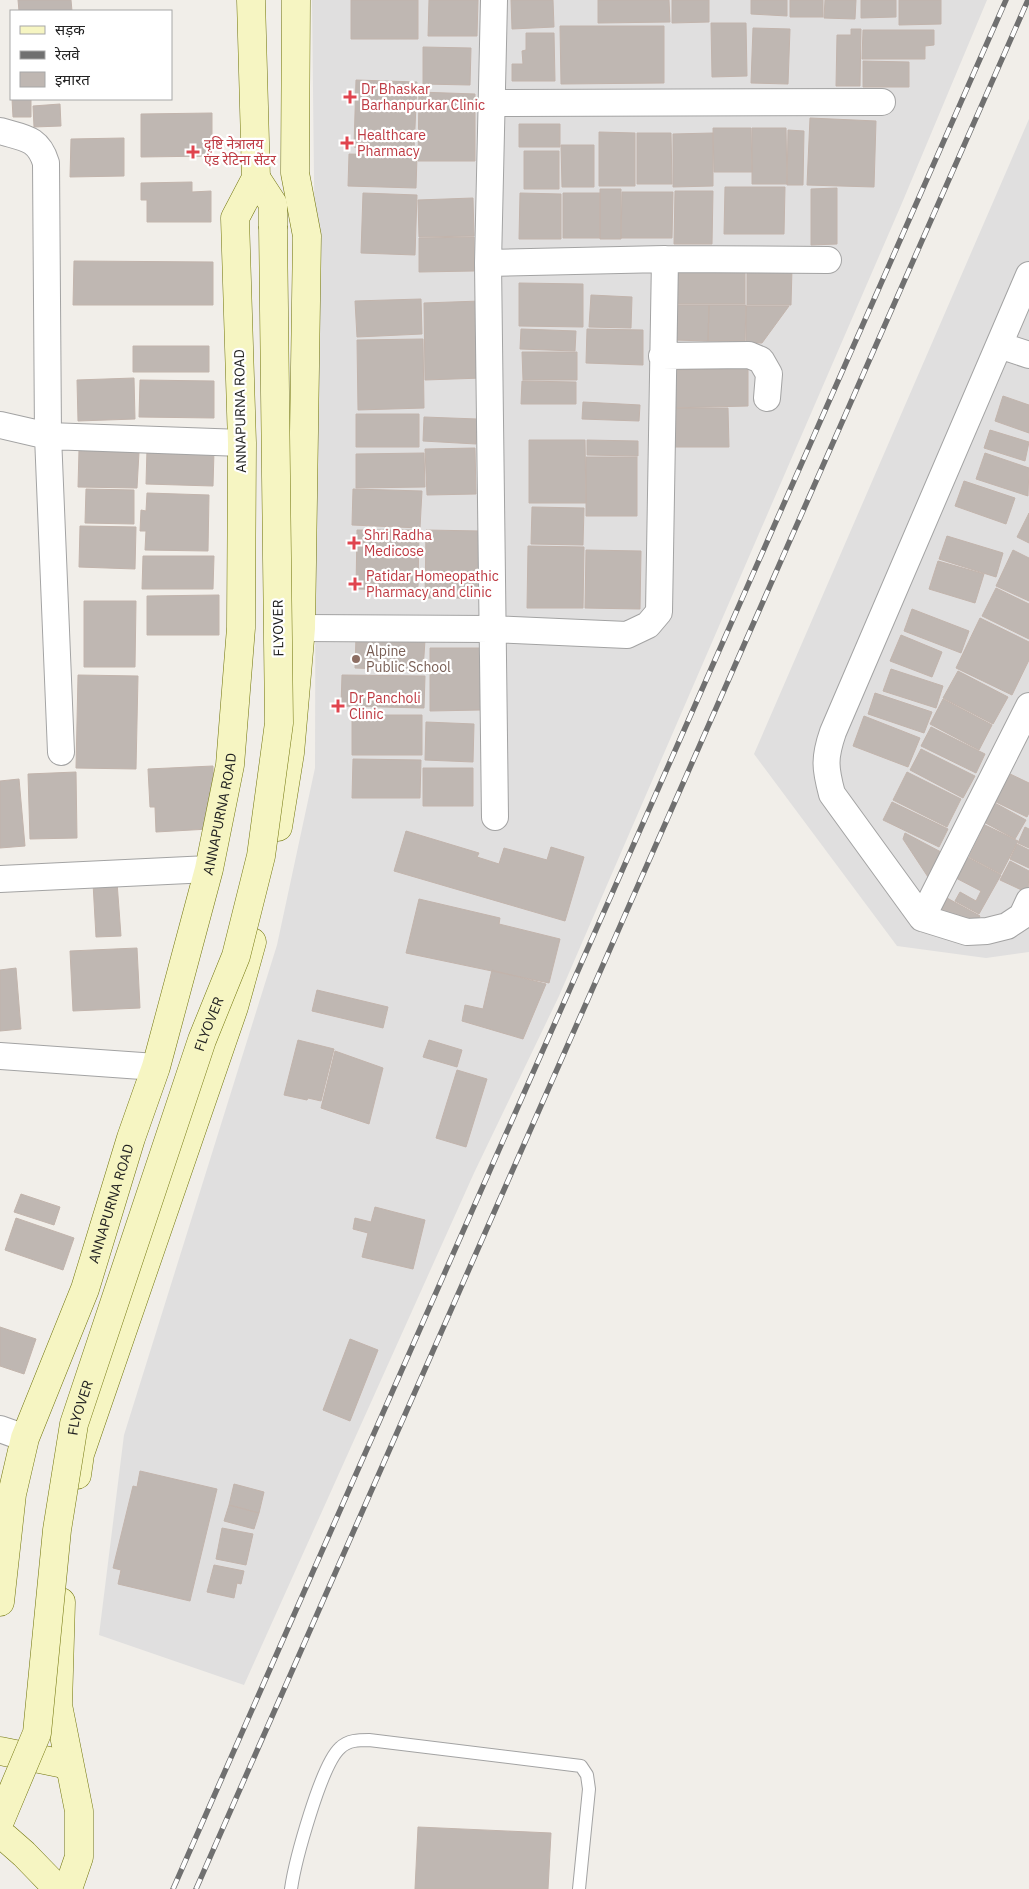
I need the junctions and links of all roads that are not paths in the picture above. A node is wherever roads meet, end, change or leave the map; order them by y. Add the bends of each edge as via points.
1 (251, 0) edge
2 (296, 0) edge
3 (494, 0) edge
4 (882, 102) dead end
5 (491, 103) junction
6 (0, 131) edge
7 (295, 173) junction
8 (256, 178) junction
9 (273, 215) junction
10 (665, 259) junction
11 (828, 260) dead end
12 (488, 263) junction
13 (1029, 275) edge
14 (999, 345) junction
15 (1029, 355) edge
16 (662, 356) junction
17 (767, 398) dead end
18 (0, 425) edge
19 (48, 436) junction
20 (242, 443) junction
21 (301, 628) junction
22 (492, 630) junction
23 (1029, 706) edge
24 (61, 752) dead end
25 (495, 817) dead end
26 (209, 869) junction
27 (0, 879) edge
28 (1029, 901) edge
29 (922, 918) junction
30 (0, 1056) edge
31 (156, 1067) junction
32 (12, 1433) edge
33 (1, 1592) edge
34 (0, 1751) edge
35 (69, 1766) junction
36 (0, 1821) edge
37 (0, 1833) edge
38 (58, 1889) edge
39 (68, 1889) edge
40 (291, 1889) edge
41 (579, 1889) edge

1 - 8 street, ANNAPURNA ROAD
2 - 7 street
3 - 5 street
4 - 5 street
5 - 12 street
6 - 19 street via 31,140 42,150 46,163
7 - 9 street
7 - 21 street via 307,236
8 - 9 street
8 - 20 street, ANNAPURNA ROAD via 235,218
9 - 36 street, FLYOVER, bridge via 279,723 261,856 236,956 202,1040 74,1424 57,1530 36,1733
10 - 11 street
10 - 12 street
10 - 16 street
12 - 22 street
13 - 14 street
14 - 15 street
14 - 29 street via 826,752 832,794
16 - 17 street via 749,355 761,360 769,374
16 - 22 street via 659,612 648,625 627,635
18 - 19 street
19 - 20 street
19 - 24 street
20 - 26 street, ANNAPURNA ROAD via 241,628 231,755
21 - 22 street
21 - 35 street via 290,753 270,875 234,1007 80,1454 62,1578 58,1705
22 - 25 street
23 - 29 street
26 - 27 street
26 - 31 street, ANNAPURNA ROAD
28 - 29 street via 1022,916 1007,926 987,931 967,932
30 - 31 street
31 - 32 street, ANNAPURNA ROAD via 85,1289
32 - 33 street, ANNAPURNA ROAD via 12,1494
34 - 35 street
35 - 39 street via 79,1810 80,1857
37 - 38 street
40 - 41 lane via 295,1864 326,1769 340,1748 352,1741 369,1740 580,1766 587,1775 589,1789

